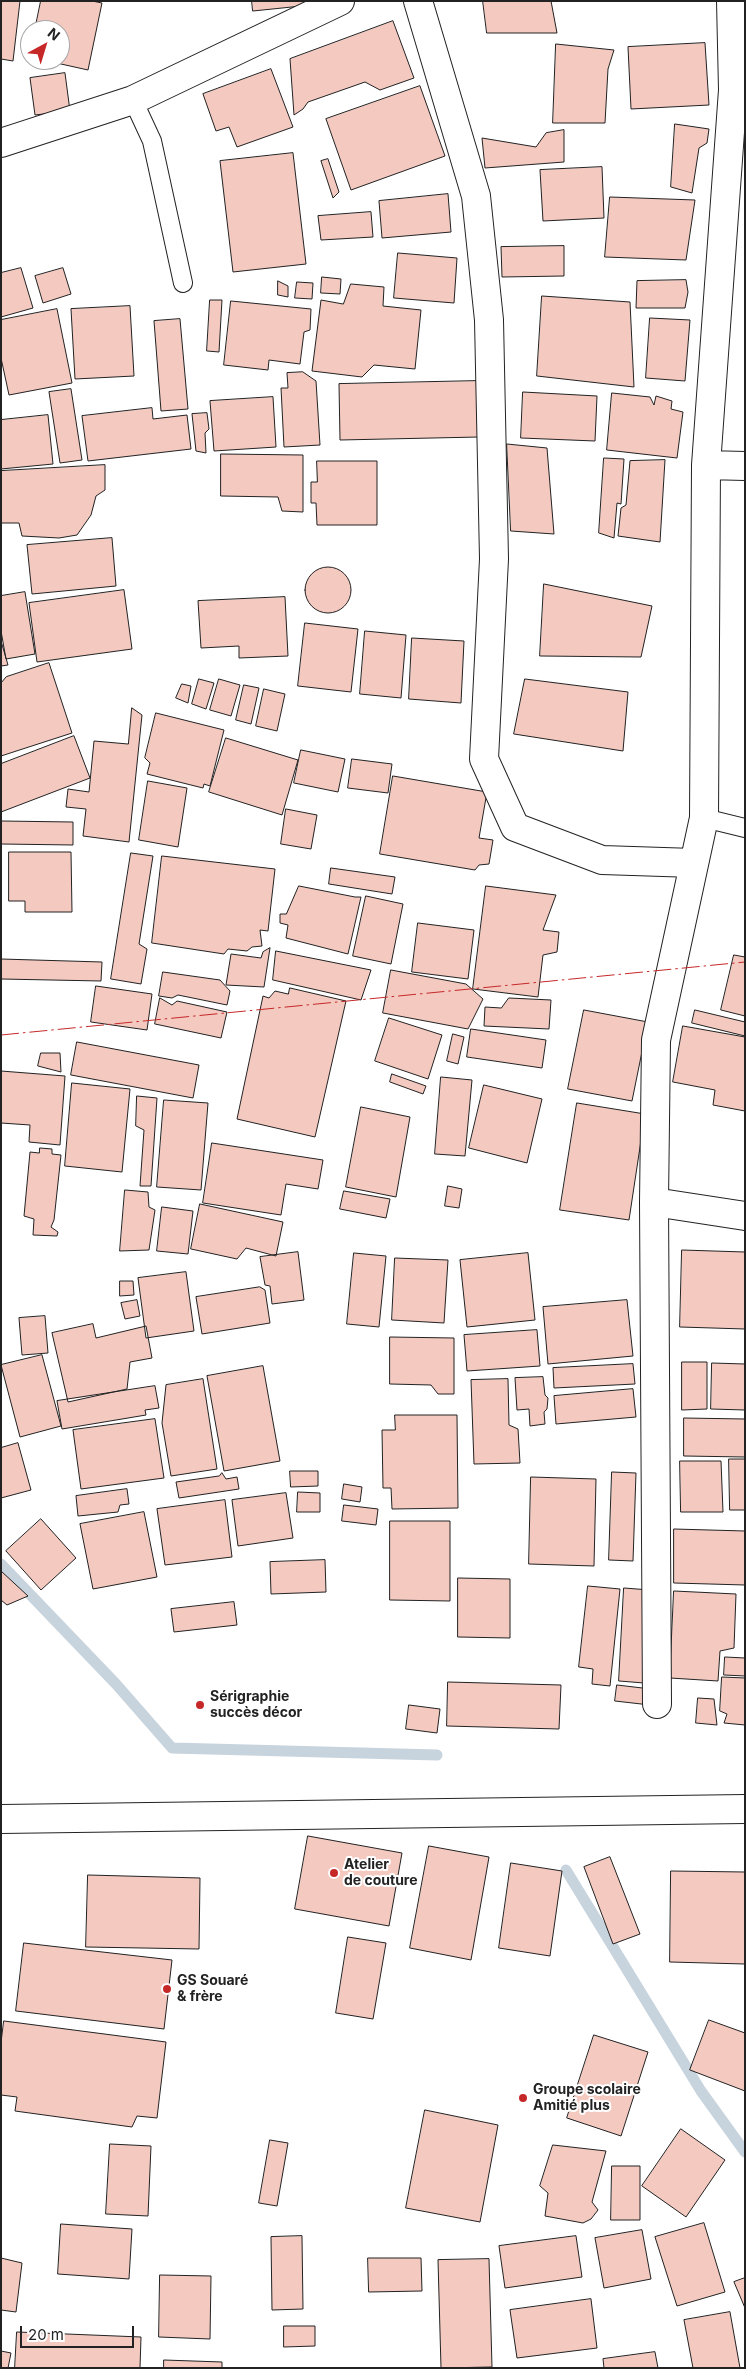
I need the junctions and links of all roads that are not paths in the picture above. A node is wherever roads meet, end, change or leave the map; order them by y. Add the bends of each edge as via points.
1 (340, 1) edge
2 (418, 1) edge
3 (731, 1) edge
4 (133, 100) junction
5 (1, 143) edge
6 (183, 283) dead end
7 (706, 465) junction
8 (745, 466) edge
9 (704, 818) junction
10 (745, 828) edge
11 (694, 863) junction
12 (654, 1202) junction
13 (745, 1216) edge
14 (658, 1704) dead end
15 (745, 1810) edge
16 (1, 1819) edge

1 - 4 street
2 - 11 street via 476,196 489,320 494,559 484,759 515,827 602,860
3 - 7 street via 733,90
4 - 5 street
4 - 6 lane via 152,141
7 - 8 street
7 - 9 street
9 - 10 lane
9 - 11 street
11 - 12 street via 656,1040
12 - 13 street
12 - 14 street
15 - 16 street

